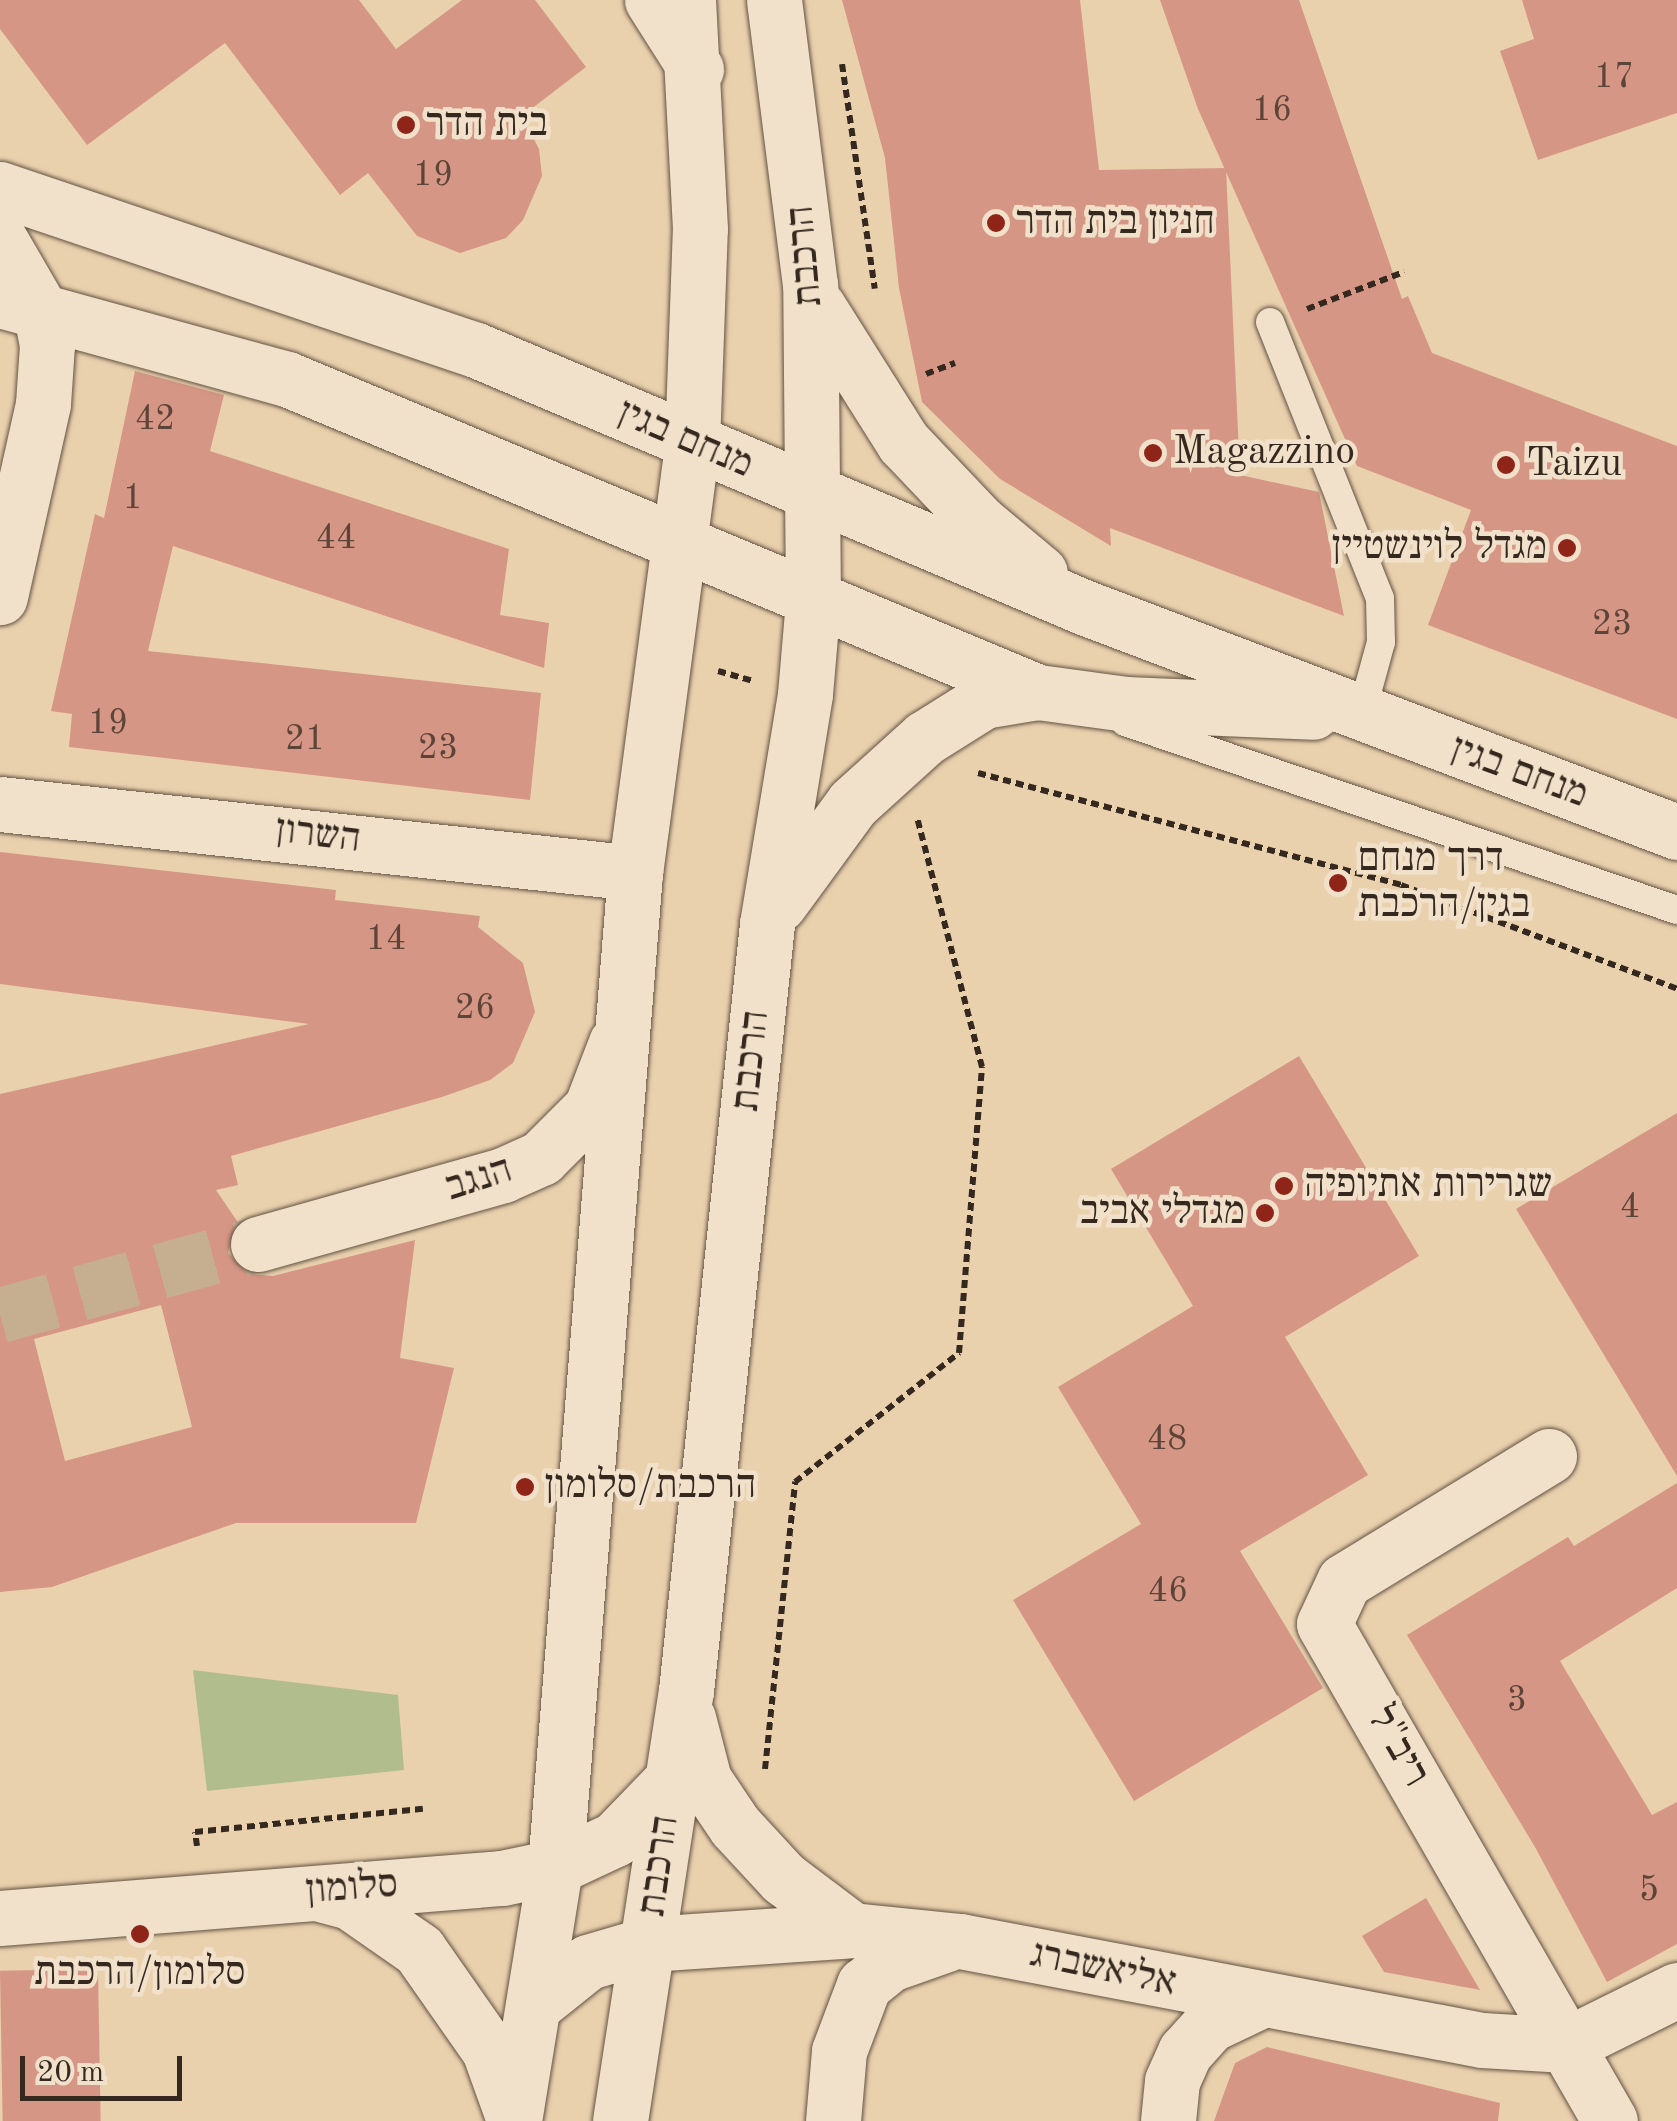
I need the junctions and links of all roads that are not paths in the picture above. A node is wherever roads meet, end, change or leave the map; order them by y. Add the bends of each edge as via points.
1 (652, 0) edge
2 (688, 0) edge
3 (774, 0) edge
4 (696, 69) junction
5 (0, 190) edge
6 (0, 240) edge
7 (810, 286) junction
8 (20, 304) edge
9 (1270, 322) road end
10 (692, 444) junction
11 (814, 495) junction
12 (677, 544) junction
13 (0, 598) edge
14 (813, 601) junction
15 (1086, 608) junction
16 (1038, 692) junction
17 (1361, 715) junction
18 (1576, 794) junction
19 (0, 804) edge
20 (1677, 804) edge
21 (1677, 832) edge
22 (635, 873) junction
23 (1677, 910) edge
24 (767, 924) junction
25 (623, 1020) junction
26 (258, 1244) tunnel mouth
27 (1549, 1456) dead end
28 (686, 1691) junction
29 (672, 1780) junction
30 (555, 1866) junction
31 (312, 1892) junction
32 (0, 1918) edge
33 (852, 1930) junction
34 (960, 1940) junction
35 (649, 1944) junction
36 (1677, 1990) edge
37 (1256, 2002) junction
38 (533, 2006) junction
39 (1566, 2045) junction
40 (514, 2121) edge
41 (620, 2121) edge
42 (833, 2121) edge
43 (1168, 2121) edge
44 (1610, 2121) edge

1 - 4 street
2 - 4 street
3 - 7 street, הרכבת
4 - 10 street via 700,228
5 - 10 street, מנחם בגין via 476,350
6 - 8 street
7 - 11 street, הרכבת
7 - 15 street via 835,342 903,442 980,523
8 - 12 street, מנחם בגין via 286,379
8 - 13 street via 47,344 43,404
9 - 17 lane via 1380,598 1381,642
10 - 11 street, מנחם בגין
10 - 12 street
11 - 14 street, הרכבת
11 - 15 street, מנחם בגין
12 - 14 street, מנחם בגין
12 - 22 street
14 - 16 street, מנחם בגין
14 - 24 street, הרכבת via 806,694
15 - 17 street, מנחם בגין
16 - 17 street, מנחם בגין via 1126,704
16 - 23 lane
16 - 24 street via 973,706 890,767 821,840
17 - 18 street, מנחם בגין
18 - 20 lane
18 - 21 street, מנחם בגין
19 - 22 street, השרון
22 - 25 street
24 - 28 street, הרכבת
25 - 26 street, הנגב via 591,1108 541,1158 503,1176
25 - 30 street
27 - 39 street, ריב"ל via 1344,1581 1324,1624
28 - 29 street, הרכבת
28 - 33 street via 696,1762 714,1797 783,1878
29 - 30 street, סלומון via 654,1806 614,1839
29 - 35 street, הרכבת
30 - 31 street, סלומון via 502,1878
30 - 38 street
31 - 32 street, סלומון
31 - 40 street via 350,1902 419,1950 489,2050
33 - 34 street, אליאשברג
33 - 35 street, אליאשברג
34 - 37 street, אליאשברג
34 - 42 street via 890,1964 864,1985 849,2010 839,2051
35 - 38 street, אליאשברג via 588,1962
35 - 41 street, הרכבת
36 - 39 street, אליאשברג
37 - 39 street, אליאשברג via 1482,2040
37 - 43 street via 1209,2026 1185,2052 1172,2082
38 - 40 street
39 - 44 street, ריב"ל

